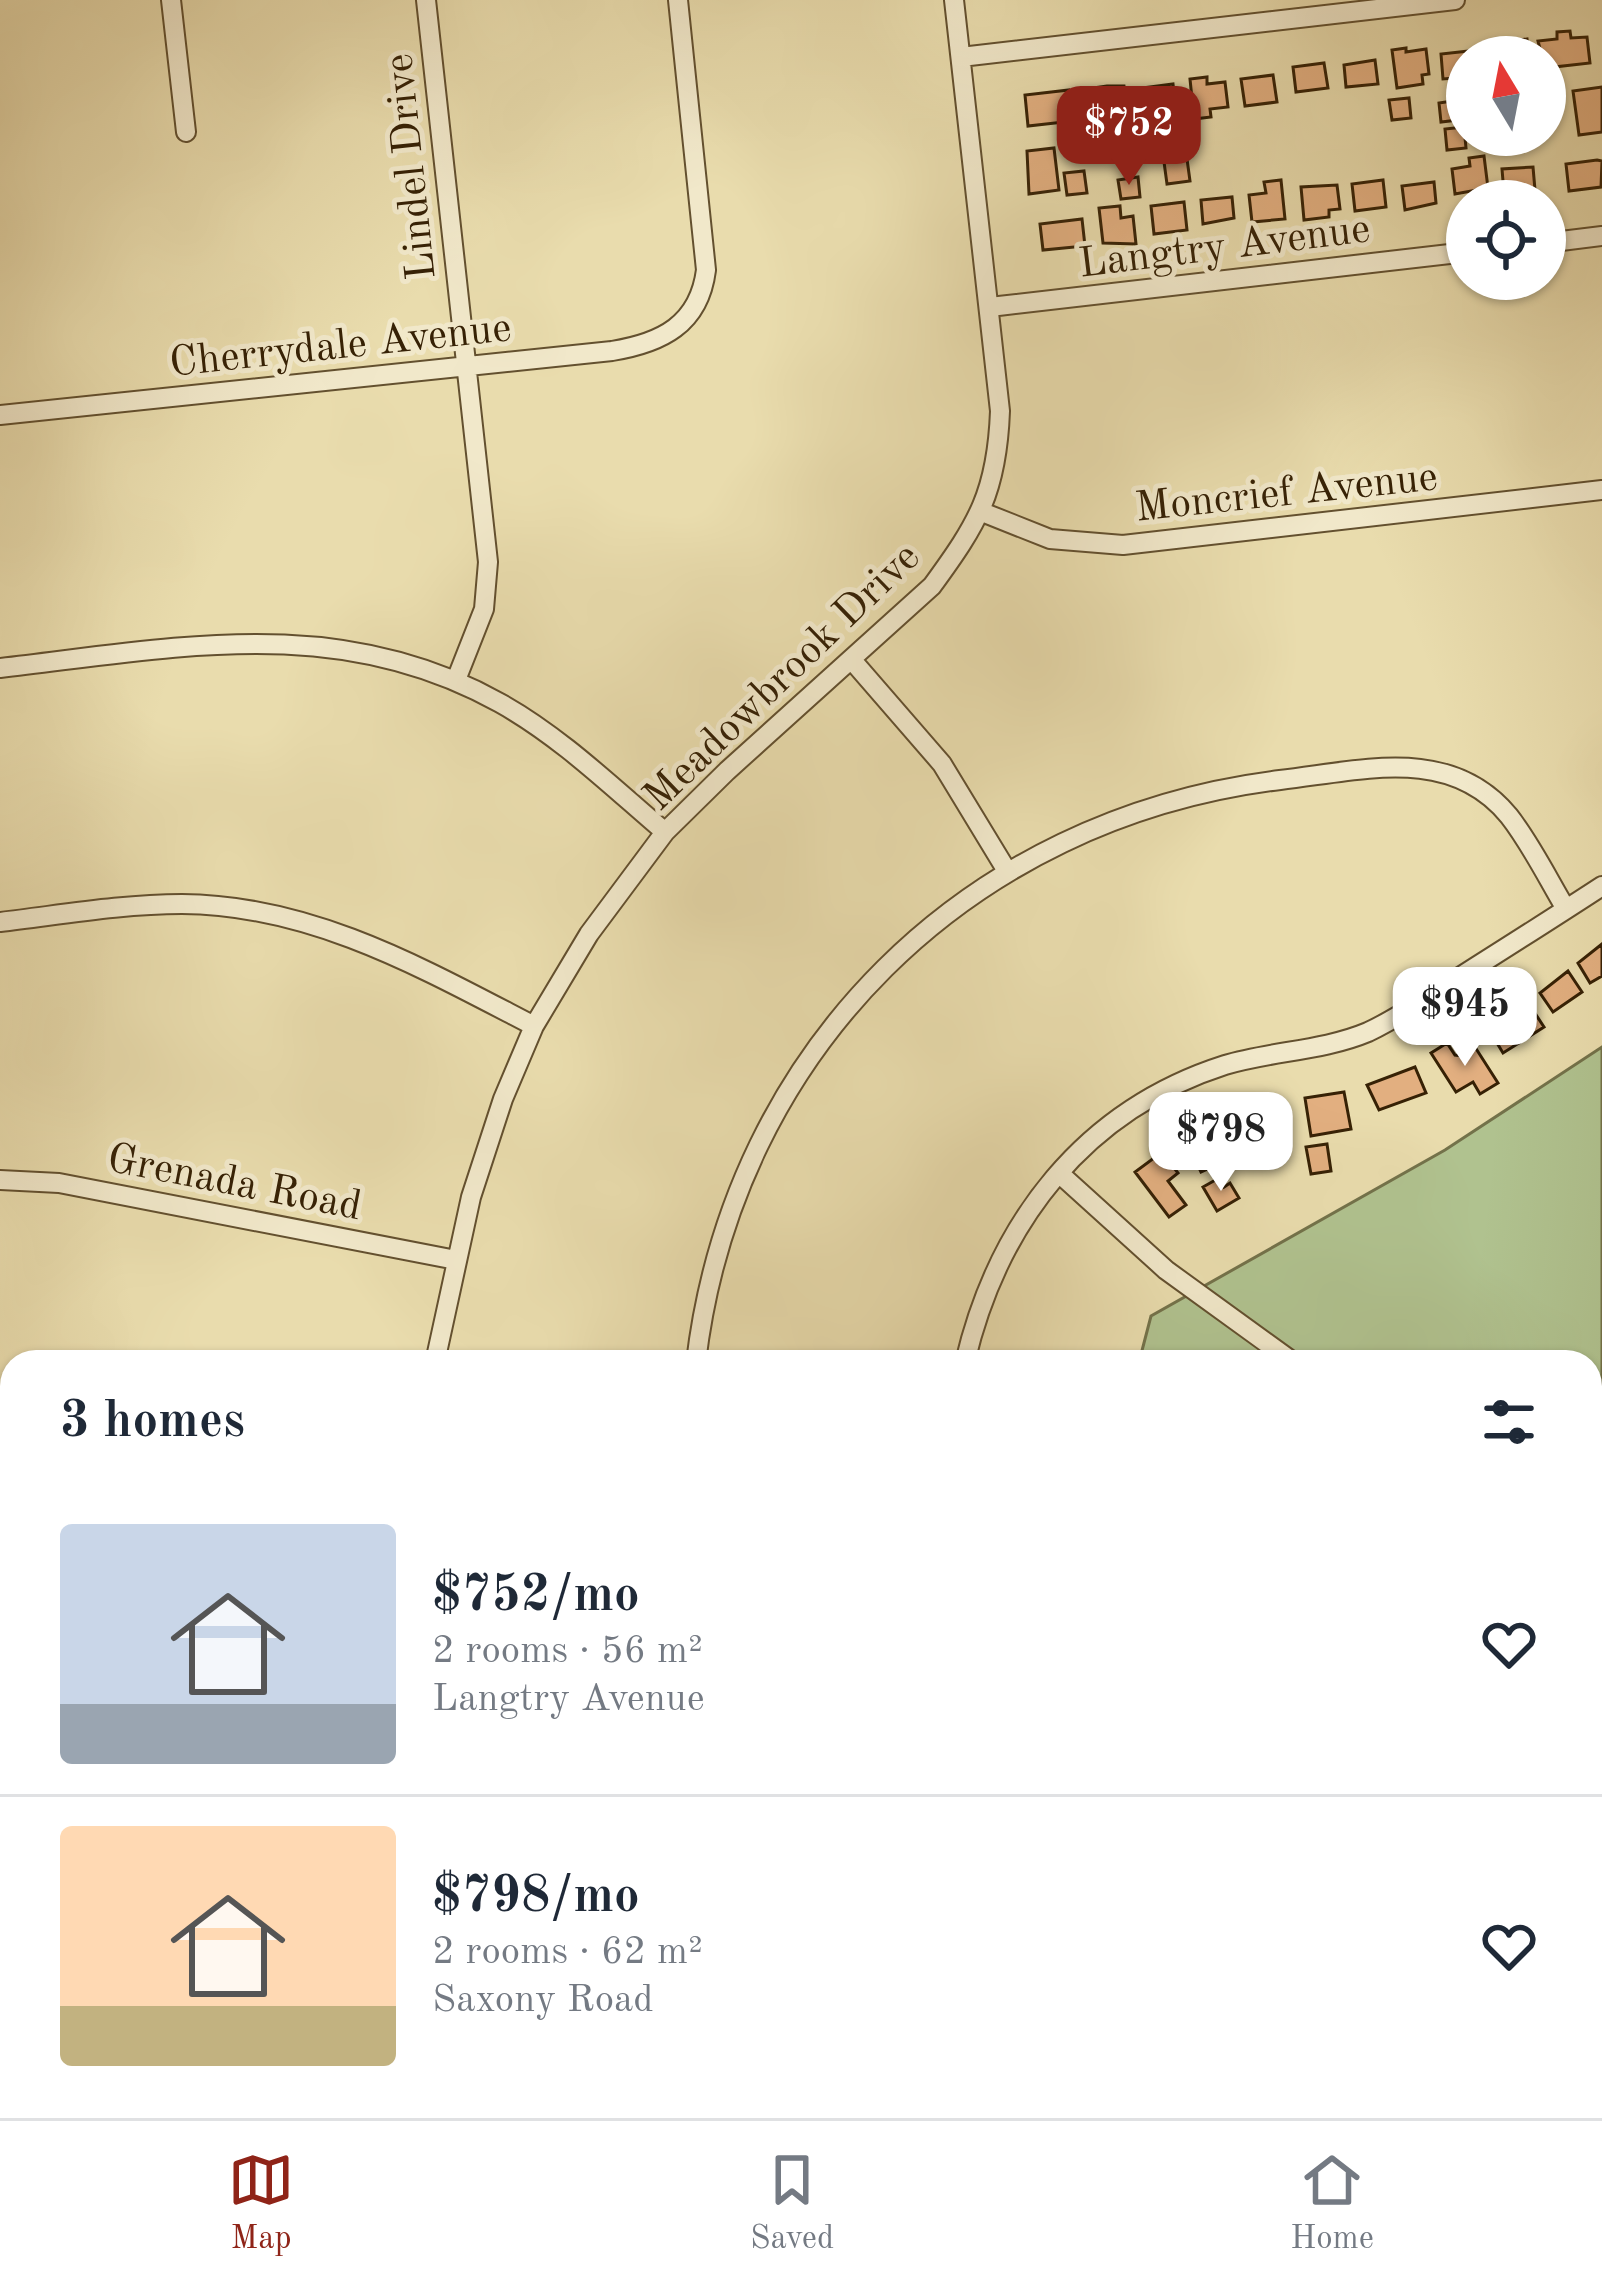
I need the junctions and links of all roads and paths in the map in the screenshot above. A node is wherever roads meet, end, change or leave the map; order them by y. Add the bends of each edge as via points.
1 (171, 0) edge
2 (426, 0) edge
3 (678, 0) edge
4 (954, 0) edge
5 (1455, 0) edge
6 (961, 57) junction
7 (186, 132) dead end
8 (1602, 236) edge
9 (1566, 240) edge
10 (1446, 254) edge
11 (990, 307) junction
12 (466, 366) junction
13 (0, 415) edge
14 (1602, 490) edge
15 (982, 512) junction
16 (851, 659) junction
17 (0, 668) edge
18 (456, 680) junction
19 (665, 832) junction
20 (1006, 871) junction
21 (1602, 886) edge
22 (1566, 909) junction
23 (0, 922) edge
24 (534, 1026) junction
25 (1060, 1174) junction
26 (0, 1180) edge
27 (456, 1260) junction
28 (437, 1350) edge
29 (698, 1350) edge
30 (968, 1350) edge
31 (1276, 1350) edge

1 - 7 street
2 - 12 street, Lindel Drive
3 - 12 street, Cherrydale Avenue via 706,270 696,307 682,325 643,346
4 - 6 street, Meadowbrook Drive
5 - 6 street
6 - 11 street, Meadowbrook Drive
8 - 9 street
10 - 11 street, Langtry Avenue
11 - 15 street, Meadowbrook Drive via 1000,411
12 - 13 street, Cherrydale Avenue
12 - 18 street, Lindel Drive via 488,562 484,609
14 - 15 street, Moncrief Avenue via 1123,545 1050,539
15 - 16 street, Meadowbrook Drive via 932,586
16 - 19 street, Meadowbrook Drive
16 - 20 street via 942,764
17 - 18 street via 271,641 387,658
18 - 19 street via 554,738
19 - 24 street, Meadowbrook Drive via 609,904
20 - 22 street via 1167,802 1247,784 1420,767 1459,776 1492,798
20 - 29 street via 882,970 785,1093 722,1236
21 - 22 street
22 - 25 street via 1364,1034 1223,1066 1173,1087 1121,1117
23 - 24 street via 148,905 263,912 377,947
24 - 27 street, Meadowbrook Drive via 484,1154
25 - 30 street via 1011,1236
25 - 31 street via 1166,1270
26 - 27 street, Grenada Road via 59,1183
27 - 28 street, Meadowbrook Drive

